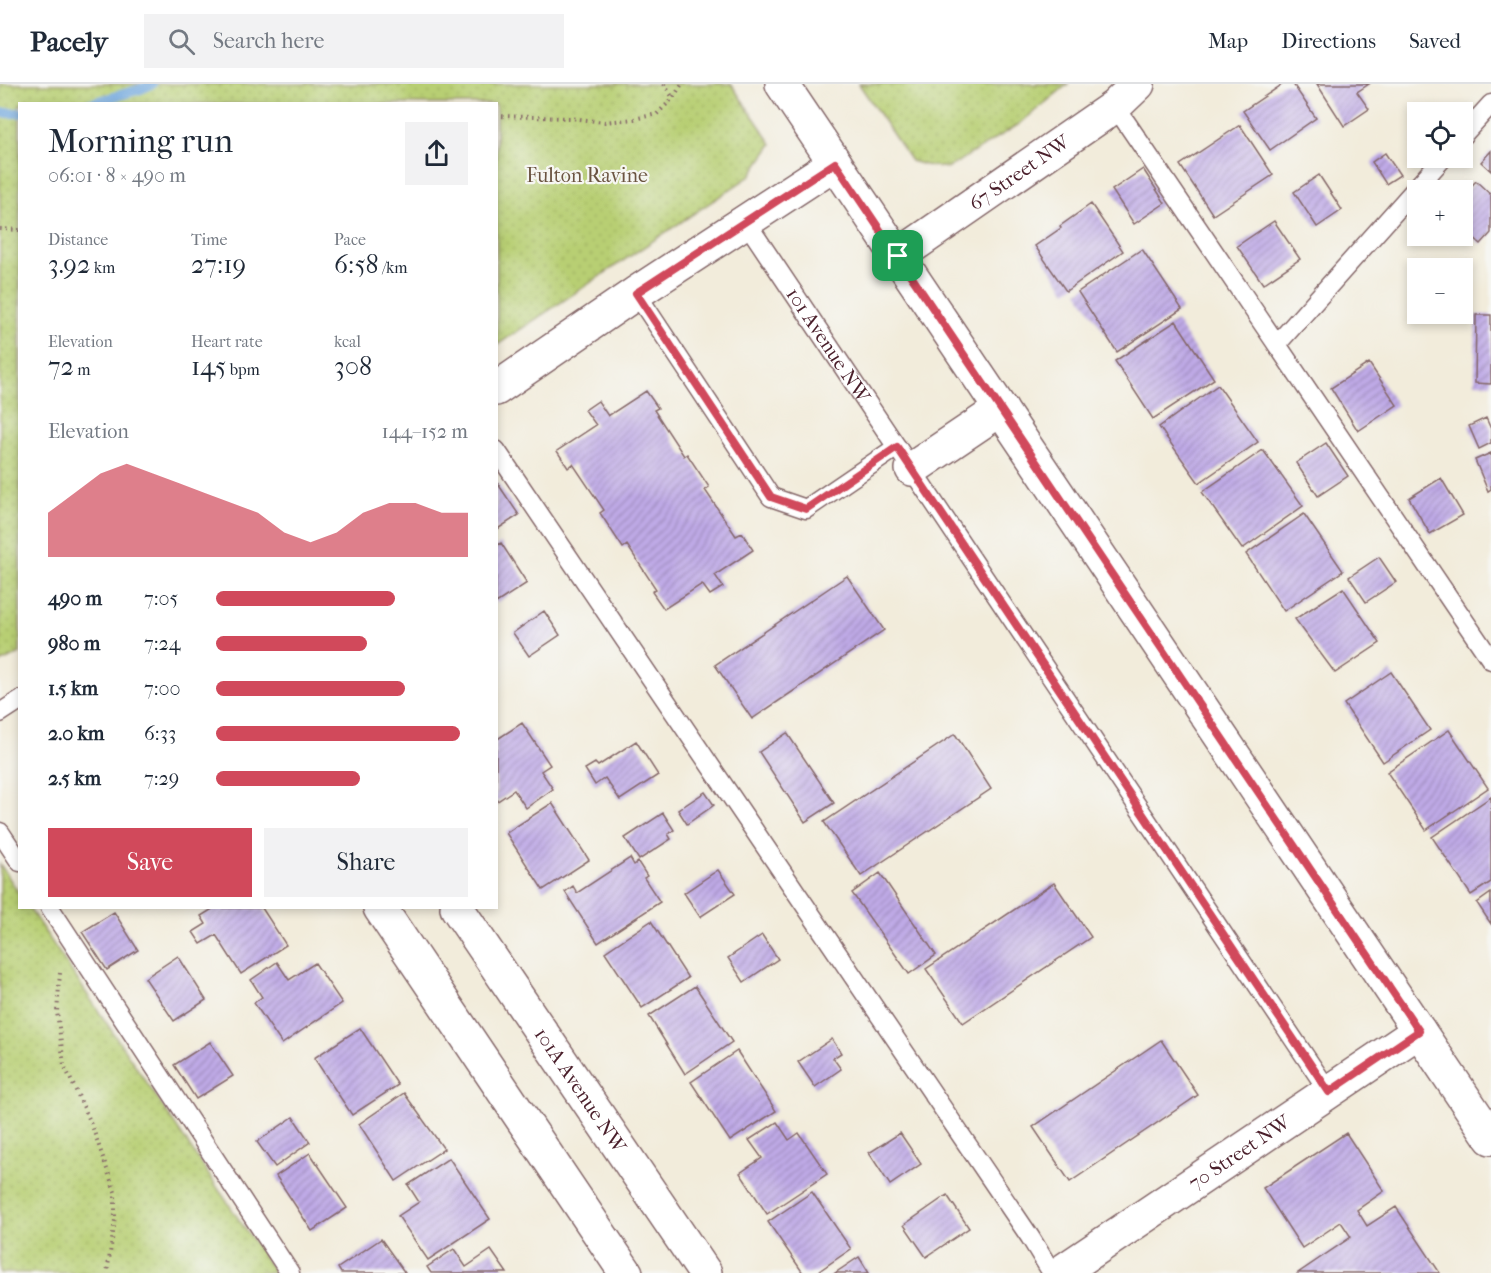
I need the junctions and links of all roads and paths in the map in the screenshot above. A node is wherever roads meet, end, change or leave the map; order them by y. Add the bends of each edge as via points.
1 (664, 84) edge
2 (682, 84) edge
3 (782, 84) edge
4 (1131, 90) edge
5 (673, 98) junction
6 (1491, 104) edge
7 (498, 116) edge
8 (1473, 124) edge
9 (835, 163) junction
10 (1434, 168) edge
11 (746, 222) junction
12 (0, 229) edge
13 (18, 230) edge
14 (898, 256) junction
15 (636, 293) junction
16 (1277, 344) junction
17 (498, 388) edge
18 (1001, 409) junction
19 (498, 453) edge
20 (904, 458) junction
21 (1491, 660) edge
22 (18, 701) edge
23 (0, 713) edge
24 (0, 832) edge
25 (18, 859) edge
26 (51, 909) edge
27 (381, 909) edge
28 (458, 909) edge
29 (70, 939) junction
30 (1419, 1031) junction
31 (1329, 1092) junction
32 (1491, 1138) edge
33 (107, 1273) edge
34 (290, 1273) edge
35 (626, 1273) edge
36 (705, 1273) edge
37 (1052, 1273) edge
38 (1060, 1273) edge

1 - 5 path
2 - 5 path
3 - 9 street
4 - 14 street, 67 Street NW
4 - 16 lane
5 - 7 path via 657,114 605,122
6 - 8 lane
9 - 11 street
9 - 14 street
10 - 16 lane
11 - 15 street
11 - 20 lane, 101 Avenue NW
12 - 13 path
14 - 18 street
15 - 17 street
15 - 20 lane via 771,497 806,509
16 - 21 lane
18 - 20 street
18 - 30 street
19 - 37 lane
20 - 31 lane, 101 Avenue NW
22 - 23 lane
24 - 25 lane
26 - 29 lane
27 - 35 street
28 - 36 street, 101A Avenue NW
29 - 33 path via 59,976 57,1011 64,1065 91,1123 115,1192
29 - 34 lane
30 - 31 street, 70 Street NW
30 - 32 street
31 - 38 street, 70 Street NW

